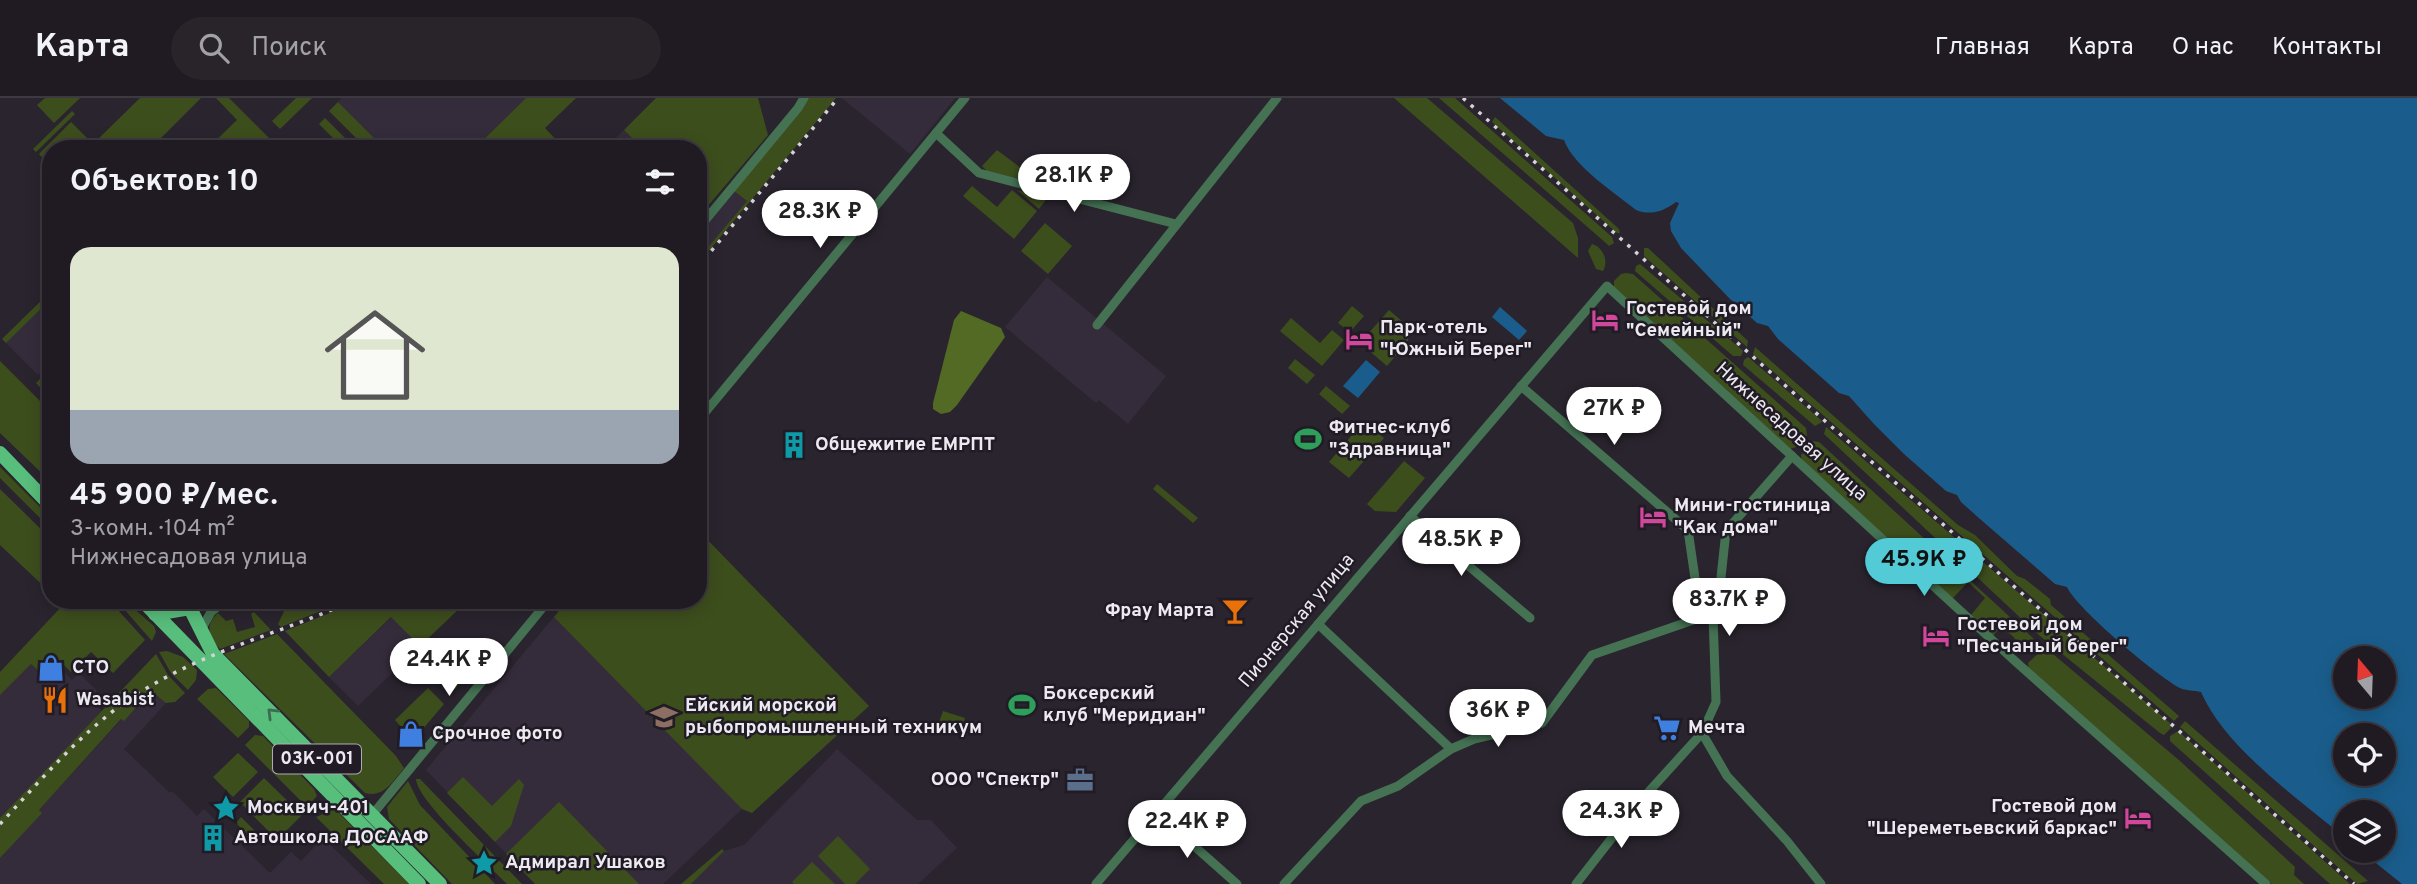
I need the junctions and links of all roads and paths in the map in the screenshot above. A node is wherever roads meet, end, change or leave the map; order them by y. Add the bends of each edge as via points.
1 (804, 98) edge
2 (965, 98) edge
3 (1277, 98) edge
4 (936, 133) junction
5 (707, 218) edge
6 (1177, 224) junction
7 (1607, 285) joint
8 (1097, 325) dead end
9 (1521, 386) junction
10 (707, 410) edge
11 (0, 453) edge
12 (1793, 456) junction
13 (42, 495) edge
14 (1410, 516) junction
15 (150, 609) edge
16 (170, 609) edge
17 (189, 609) edge
18 (215, 609) edge
19 (543, 609) edge
20 (155, 614) junction
21 (1709, 616) junction
22 (1531, 618) dead end
23 (1318, 624) junction
24 (201, 630) junction
25 (1702, 733) junction
26 (1451, 749) junction
27 (1157, 813) junction
28 (372, 815) junction
29 (419, 884) edge
30 (440, 884) edge
31 (1096, 884) edge
32 (1237, 884) edge
33 (1284, 884) edge
34 (1576, 884) edge
35 (1821, 884) edge
36 (2266, 884) edge

1 - 5 street
2 - 4 street
3 - 6 street
4 - 6 street via 979,173
4 - 10 street
6 - 8 street
7 - 9 street, Пионерская улица
7 - 12 street, Нижнесадовая улица
9 - 14 street, Пионерская улица
9 - 21 street via 1688,530 1697,592
11 - 13 main road
12 - 21 street via 1726,531 1718,605
12 - 36 street, Нижнесадовая улица
14 - 22 street
14 - 23 street, Пионерская улица
15 - 20 main road, 03К-001
16 - 20 main road
17 - 24 main road, 03К-001
18 - 24 street
19 - 28 street
20 - 29 main road, 03К-001
21 - 25 street via 1716,698
21 - 26 street via 1592,656 1542,723
23 - 26 street
23 - 27 street, Пионерская улица
28 -> 24 main road, 03К-001 via 214,654
25 - 34 street via 1643,798
25 - 35 street via 1727,776
26 - 33 street via 1398,786 1361,801
27 - 31 street, Пионерская улица
27 - 32 street
28 - 30 main road, 03К-001

